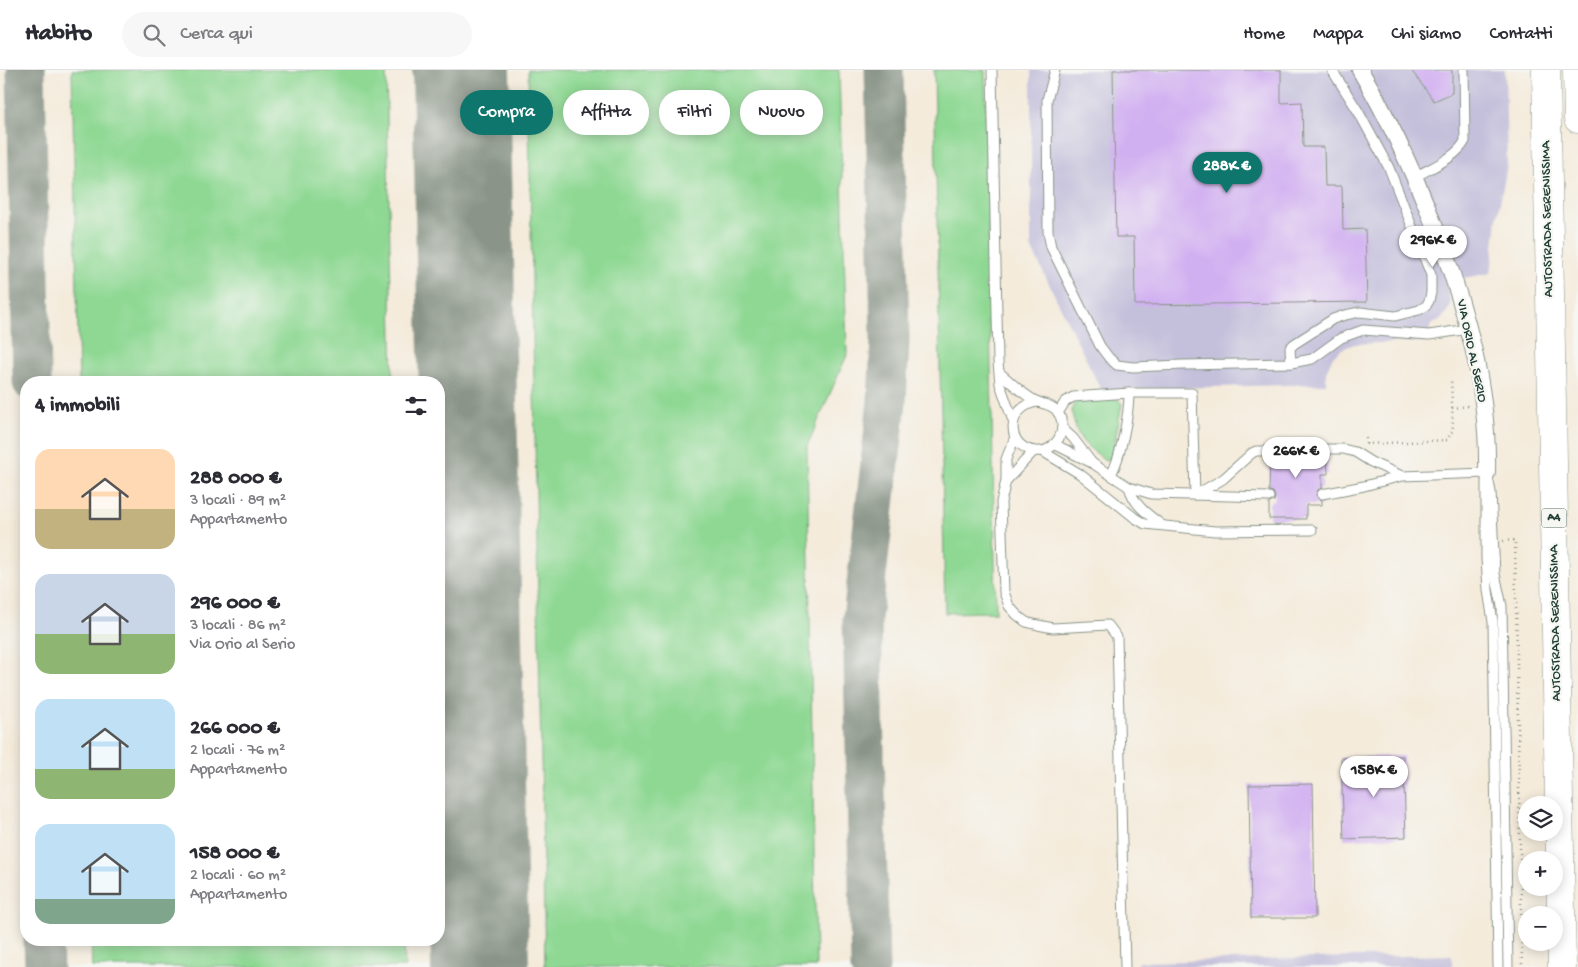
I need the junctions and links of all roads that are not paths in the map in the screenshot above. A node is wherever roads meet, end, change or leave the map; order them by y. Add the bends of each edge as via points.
1 (992, 70) edge
2 (1055, 70) edge
3 (1332, 70) edge
4 (1360, 70) edge
5 (1464, 70) edge
6 (1546, 70) edge
7 (1577, 70) edge
8 (1578, 119) edge
9 (1416, 177) junction
10 (1469, 329) junction
11 (1291, 363) junction
12 (1000, 373) junction
13 (1129, 393) junction
14 (1037, 402) junction
15 (1058, 412) junction
16 (1013, 421) junction
17 (1062, 428) junction
18 (1015, 437) junction
19 (1054, 444) junction
20 (1327, 450) dead end
21 (1038, 451) junction
22 (1270, 451) dead end
23 (1092, 463) junction
24 (1487, 473) junction
25 (1111, 475) junction
26 (1402, 476) junction
27 (1006, 481) junction
28 (1129, 487) junction
29 (1322, 494) dead end
30 (1194, 495) junction
31 (1269, 496) dead end
32 (1164, 526) junction
33 (1312, 530) dead end
34 (1125, 967) edge
35 (1498, 967) edge
36 (1508, 967) edge
37 (1562, 967) edge

1 - 12 lane
2 - 11 lane via 1047,100 1048,232 1051,247 1108,358 1117,365 1133,367
3 - 11 lane via 1389,168 1431,275 1431,294 1426,306 1419,310 1395,316 1360,312 1332,319 1290,348
4 - 9 street, VIA ORIO AL SERIO
5 - 9 lane via 1465,141 1454,156
6 - 37 highway, AUTOSTRADA SERENISSIMA / A4
7 - 8 highway
9 - 10 street, VIA ORIO AL SERIO
10 - 11 lane via 1430,335 1363,330 1341,338 1312,360
10 - 24 street, VIA ORIO AL SERIO via 1482,405
12 - 14 lane
12 - 16 lane via 1000,384
13 - 15 lane via 1073,397 1064,402
13 - 25 lane via 1123,435
13 - 30 lane via 1192,393
14 - 15 lane via 1045,403
14 - 16 lane via 1022,407
15 - 17 lane
16 - 18 lane
17 - 19 lane
17 - 23 lane
18 - 21 lane via 1026,448
18 - 27 lane via 1006,459
19 - 21 lane
19 - 23 lane
20 - 26 lane via 1355,452
21 - 27 lane
21 - 32 lane via 1080,474 1135,518 1146,524
22 - 30 lane via 1252,453 1215,485
23 - 25 lane
24 - 26 lane
24 - 35 lane via 1486,558 1493,622
24 - 36 lane via 1495,574 1502,606
25 - 28 lane
26 - 29 lane
27 - 34 lane via 1001,502 1004,592 1009,606 1022,618 1038,625 1053,628 1108,625 1117,637
28 - 30 lane via 1151,494
28 - 32 lane via 1136,504
30 - 31 lane
32 - 33 lane via 1215,530

